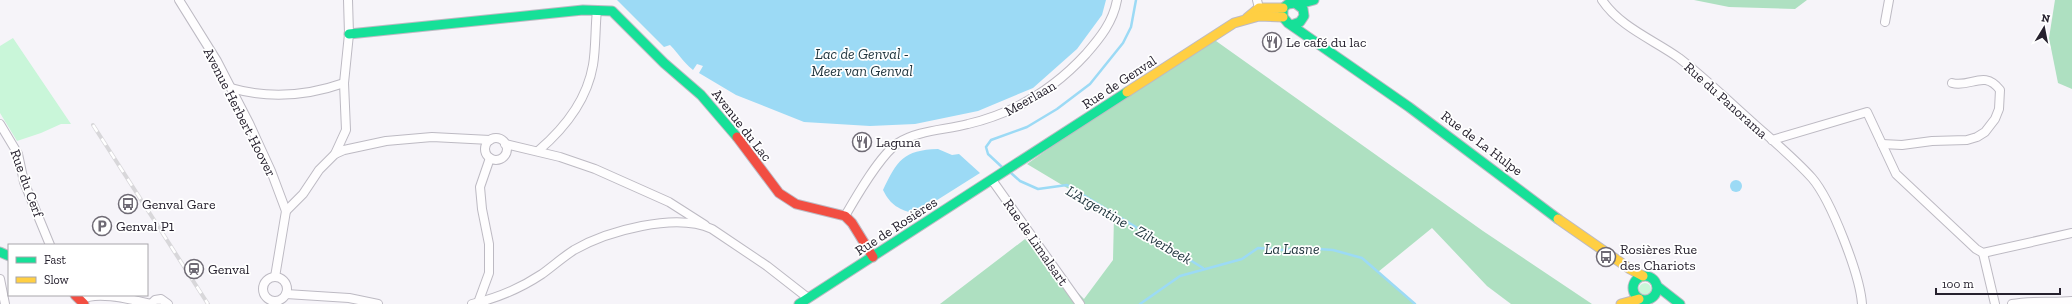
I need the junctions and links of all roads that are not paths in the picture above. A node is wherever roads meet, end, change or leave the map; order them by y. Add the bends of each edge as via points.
1 (179, 0) edge
2 (348, 0) edge
3 (1117, 0) edge
4 (1602, 0) edge
5 (1889, 0) edge
6 (1312, 1) edge
7 (1258, 4) edge
8 (597, 10) junction
9 (1302, 12) junction
10 (1283, 13) junction
11 (1246, 18) junction
12 (1885, 22) dead end
13 (1292, 25) junction
14 (349, 34) junction
15 (1315, 42) junction
16 (344, 83) junction
17 (1952, 83) dead end
18 (231, 88) junction
19 (0, 124) edge
20 (464, 138) junction
21 (490, 140) junction
22 (1772, 140) junction
23 (505, 144) junction
24 (1882, 144) junction
25 (485, 147) junction
26 (519, 148) junction
27 (538, 151) junction
28 (505, 153) junction
29 (336, 154) junction
30 (494, 158) junction
31 (1007, 170) joint
32 (992, 180) junction
33 (286, 211) junction
34 (845, 216) junction
35 (705, 226) junction
36 (2072, 233) edge
37 (50, 244) edge
38 (1983, 253) junction
39 (873, 257) junction
40 (1630, 269) junction
41 (1643, 276) junction
42 (275, 277) junction
43 (0, 279) edge
44 (1633, 286) junction
45 (1657, 286) junction
46 (286, 294) junction
47 (103, 296) edge
48 (1654, 296) junction
49 (1668, 296) junction
50 (808, 298) junction
51 (1639, 299) junction
52 (264, 301) edge
53 (2072, 301) edge
54 (475, 303) edge
55 (1624, 303) edge
56 (5, 304) edge
57 (151, 304) edge
58 (168, 304) edge
59 (378, 304) edge
60 (799, 304) edge
61 (1080, 304) edge
62 (1680, 304) edge
63 (1862, 304) edge
64 (1995, 304) edge
65 (2012, 304) edge

1 - 18 street, Avenue Herbert Hoover
2 - 14 street
3 - 34 street, Meerlaan via 1110,22 1097,42 1069,73 1049,89 999,116 926,133 898,143 888,152
4 - 22 street, Rue du Panorama via 1614,15 1679,58
5 - 12 street
6 - 9 street
7 - 10 street, Rue de Genval
7 - 11 street, Rue de Genval
8 - 14 street
8 - 27 street via 593,65 582,96 562,128
8 - 34 street, Avenue du Lac via 612,11 700,94 732,130 779,193 796,204
9 - 10 street via 1292,3
9 - 13 street via 1296,24
9 - 15 street, Rue de La Hulpe
10 - 11 street, Rue de Genval
10 - 13 street, Rue de La Hulpe via 1288,24
11 - 31 street, Rue de Genval via 1234,23
13 - 15 street, Rue de La Hulpe
14 - 16 street
15 - 40 street, Rue de La Hulpe via 1409,107 1543,208
16 - 18 street via 292,95 247,93
16 - 29 street via 346,130
17 - 24 street via 1960,85 1983,79 1990,81 2000,90 1999,109 1985,132 1966,140
18 - 33 street, Avenue Herbert Hoover via 261,148
19 - 37 street, Rue du Cerf via 18,154 24,182
20 - 21 street
20 - 25 street
20 - 29 street via 432,137 386,141
21 - 23 street via 498,138
21 - 25 street
22 - 24 street, Rue du Panorama via 1867,112
22 - 63 street via 1812,179 1830,208
23 - 26 street
23 - 28 street
24 - 38 street via 1896,174
25 - 30 street via 486,153
26 - 27 street
26 - 28 street
27 - 35 street via 595,169 635,186 669,202
28 - 30 street
29 - 33 street
30 - 54 street via 480,187 489,244 489,273
31 - 32 street, Rue de Rosières
32 - 39 street, Rue de Rosières
32 - 61 street, Rue de Limalsart
33 - 42 street
34 - 39 street
35 - 50 street via 767,266
35 - 54 street via 666,223 620,232 575,250 518,289
36 - 38 street
38 - 64 street
39 - 50 street, Rue de Rosières
40 - 41 street, Rue de La Hulpe
40 - 44 street
41 - 44 street via 1638,278
41 - 45 street via 1650,277
42 - 46 street via 285,282
42 - 52 street via 269,278 263,287
43 - 56 street
44 - 51 street
44 - 55 street
45 - 48 street
45 - 49 street
46 - 52 street via 277,301
46 - 59 street via 349,298
47 - 57 street
48 - 49 street
48 - 51 street via 1646,300
49 - 62 street
50 - 60 street, Rue de Rosières
51 - 55 street
53 - 65 street
57 - 58 street via 161,299

